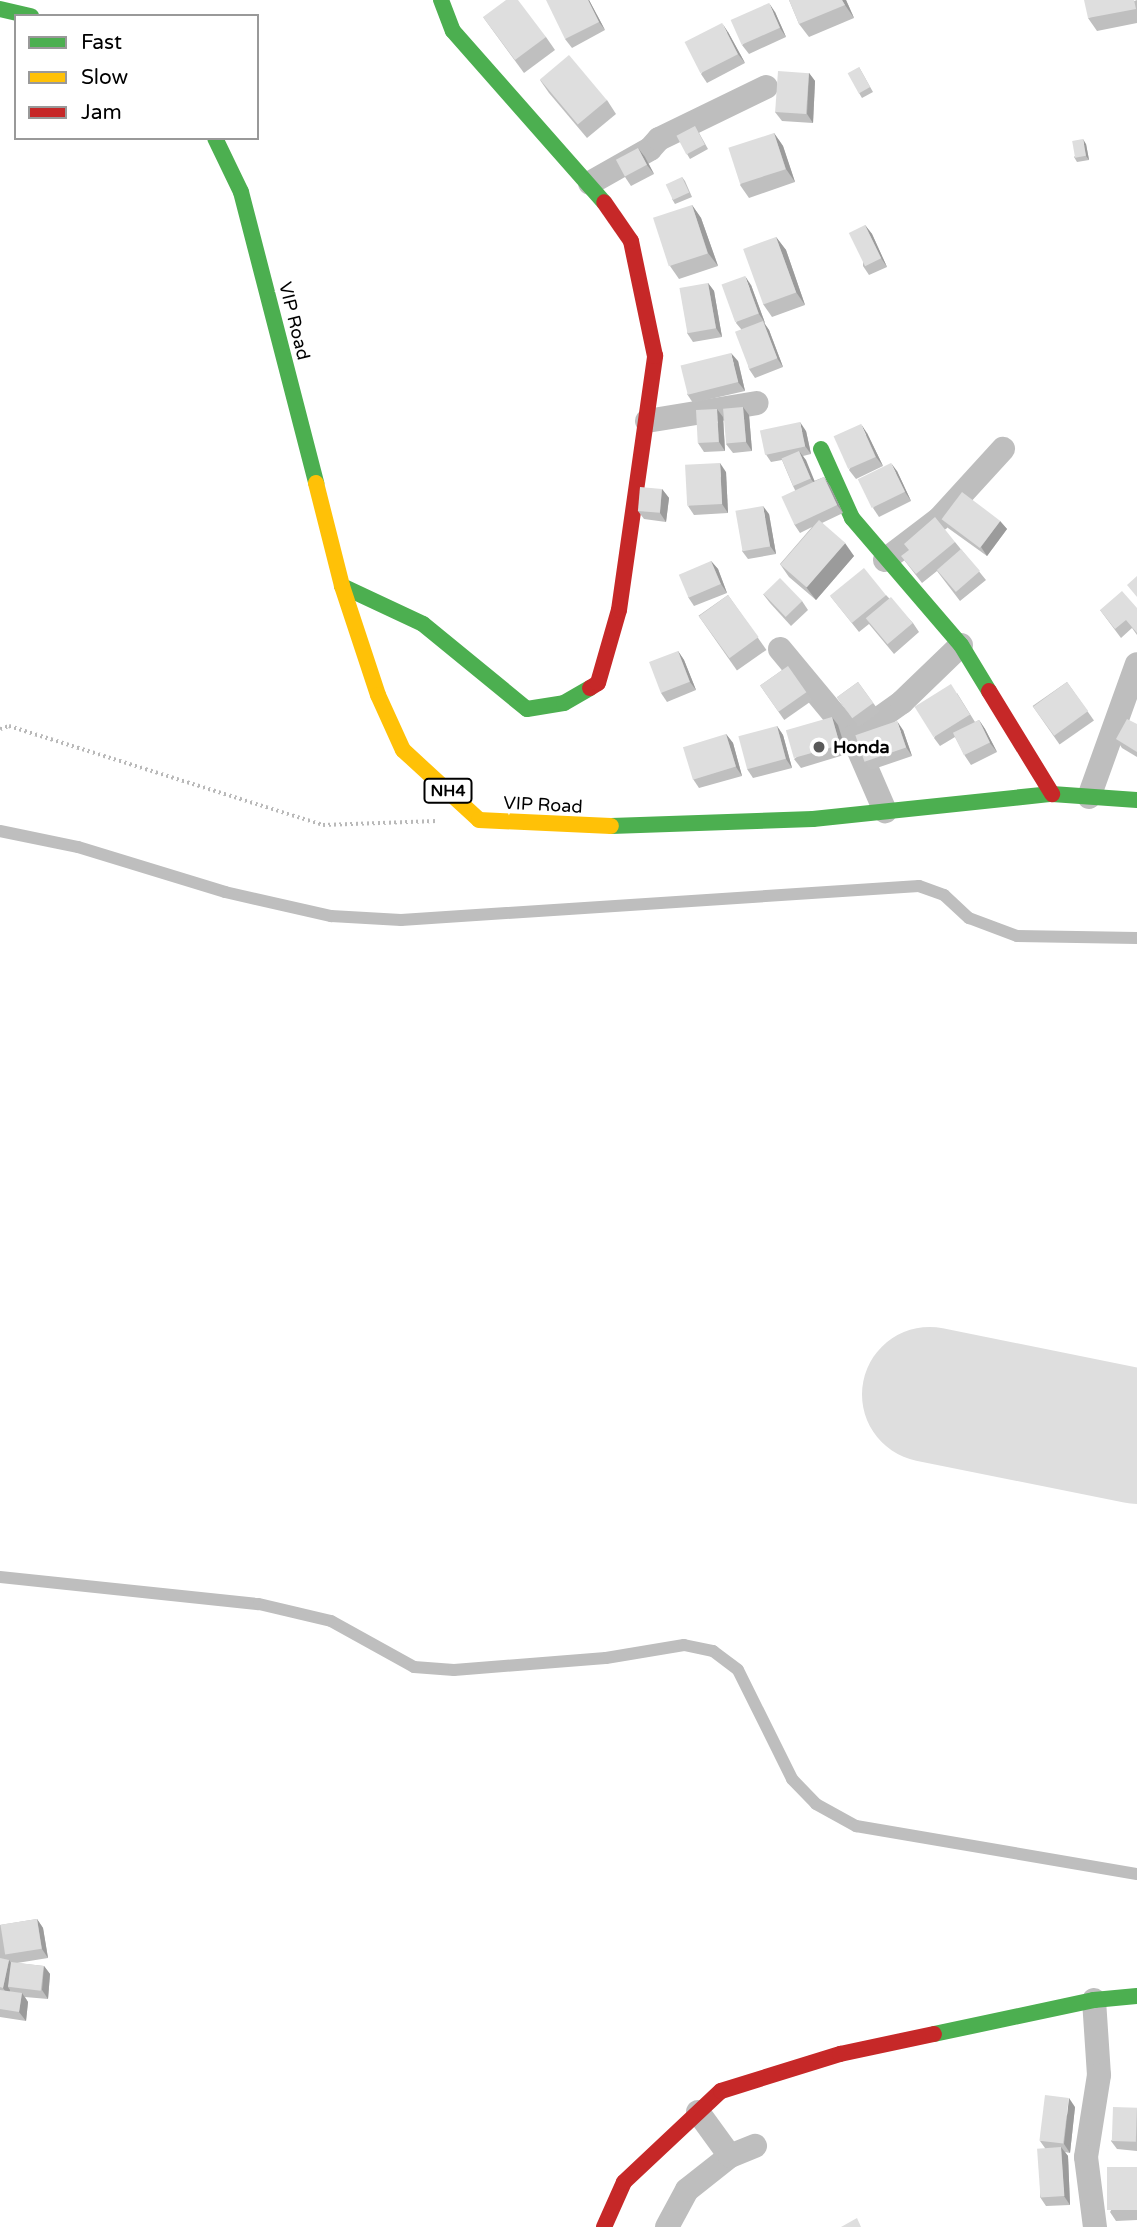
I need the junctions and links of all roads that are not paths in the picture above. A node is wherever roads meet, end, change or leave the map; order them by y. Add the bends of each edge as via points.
1 (441, 0) edge
2 (0, 9) edge
3 (22, 14) edge
4 (766, 87) dead end
5 (216, 140) edge
6 (590, 183) junction
7 (757, 403) dead end
8 (647, 421) junction
9 (821, 449) dead end
10 (1003, 449) dead end
11 (885, 560) junction
12 (342, 586) junction
13 (961, 645) junction
14 (780, 649) dead end
15 (1137, 664) edge
16 (853, 737) junction
17 (1052, 794) junction
18 (1089, 797) junction
19 (1137, 800) edge
20 (885, 811) junction
21 (0, 831) edge
22 (1137, 938) edge
23 (0, 1577) edge
24 (1137, 1874) edge
25 (1137, 1996) edge
26 (1094, 2000) junction
27 (698, 2112) junction
28 (755, 2147) dead end
29 (730, 2156) junction
30 (604, 2227) edge
31 (667, 2227) edge
32 (1095, 2227) edge

1 - 6 main road via 453,31
2 - 3 main road
4 - 6 street via 659,139 650,149
5 - 12 main road, VIP Road / NH4 via 241,191
6 - 8 main road via 631,241 655,356
7 - 8 street
8 - 12 main road via 619,610 598,683 564,703 527,709 423,624
9 - 11 main road via 852,518
10 - 11 street via 940,519
11 - 13 main road
12 - 20 main road, VIP Road / NH4 via 378,695 402,750 480,820 645,828
13 - 16 street via 902,702
13 - 17 main road
14 - 16 street
15 - 18 street
16 - 20 street
17 - 18 main road, VIP Road / NH4
17 - 20 main road, VIP Road / NH4
18 - 19 main road, VIP Road / NH4
21 - 22 lane via 78,847 225,892 331,916 401,920 919,886 944,895 969,918 1017,936
23 - 24 lane via 259,1604 331,1621 414,1667 454,1671 606,1658 684,1645 713,1651 738,1670 792,1779 816,1804 856,1826
25 - 26 main road
26 - 27 main road via 840,2054 720,2091
26 - 32 street via 1099,2075 1086,2157
27 - 29 street
27 - 30 main road via 624,2182
28 - 29 street
29 - 31 street via 687,2190

